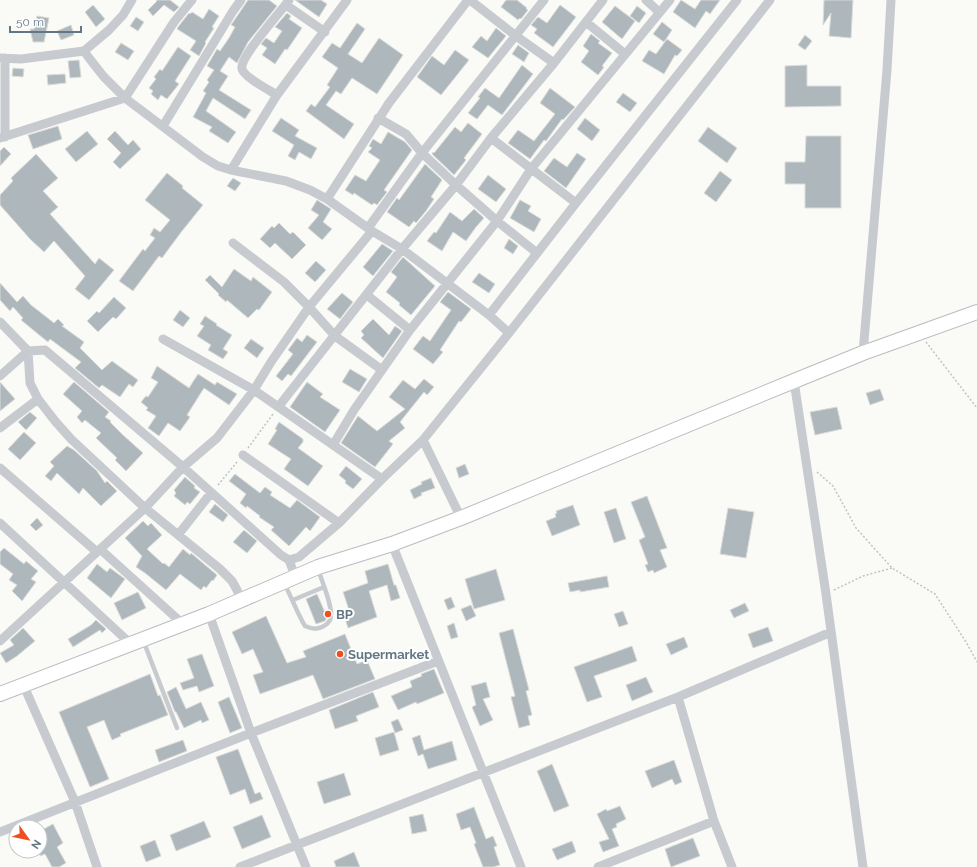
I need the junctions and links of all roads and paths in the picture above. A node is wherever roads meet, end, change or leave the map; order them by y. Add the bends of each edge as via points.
1 (132, 0) edge
2 (192, 0) edge
3 (242, 0) edge
4 (347, 0) edge
5 (469, 0) edge
6 (544, 0) edge
7 (604, 0) edge
8 (646, 0) edge
9 (670, 0) edge
10 (737, 0) edge
11 (770, 0) edge
12 (891, 0) edge
13 (288, 3) edge
14 (659, 12) junction
15 (586, 22) junction
16 (325, 32) junction
17 (516, 36) junction
18 (84, 51) junction
19 (625, 54) junction
20 (2, 58) edge
21 (554, 63) junction
22 (277, 95) junction
23 (125, 98) junction
24 (378, 118) junction
25 (163, 126) junction
26 (2, 138) edge
27 (491, 138) junction
28 (422, 153) junction
29 (531, 169) junction
30 (231, 170) junction
31 (456, 185) junction
32 (327, 198) junction
33 (576, 203) junction
34 (497, 221) junction
35 (370, 230) junction
36 (233, 243) dead end
37 (402, 249) junction
38 (537, 253) junction
39 (448, 284) junction
40 (367, 295) junction
41 (309, 307) junction
42 (977, 312) edge
43 (490, 315) junction
44 (0, 322) edge
45 (410, 330) junction
46 (509, 333) junction
47 (919, 333) junction
48 (335, 336) junction
49 (164, 338) dead end
50 (28, 351) junction
51 (863, 353) junction
52 (382, 370) junction
53 (0, 376) edge
54 (794, 381) junction
55 (254, 390) junction
56 (38, 398) junction
57 (279, 406) junction
58 (977, 408) edge
59 (0, 428) edge
60 (423, 440) junction
61 (333, 445) junction
62 (244, 455) dead end
63 (807, 463) junction
64 (183, 467) junction
65 (0, 468) edge
66 (382, 479) junction
67 (211, 493) junction
68 (145, 508) junction
69 (461, 518) junction
70 (0, 523) edge
71 (339, 523) junction
72 (178, 534) junction
73 (392, 544) junction
74 (99, 550) junction
75 (289, 560) junction
76 (318, 568) junction
77 (892, 568) junction
78 (289, 579) junction
79 (64, 582) junction
80 (324, 587) junction
81 (826, 594) junction
82 (293, 600) junction
83 (241, 601) junction
84 (209, 614) junction
85 (183, 624) junction
86 (831, 632) junction
87 (0, 641) edge
88 (137, 641) junction
89 (438, 662) junction
90 (977, 662) edge
91 (23, 684) junction
92 (0, 694) edge
93 (678, 697) junction
94 (177, 728) dead end
95 (251, 733) junction
96 (484, 772) junction
97 (75, 802) junction
98 (714, 821) junction
99 (0, 832) edge
100 (297, 845) junction
101 (97, 867) edge
102 (240, 867) edge
103 (306, 867) edge
104 (521, 867) edge
105 (598, 867) edge
106 (732, 867) edge
107 (863, 867) edge

1 - 18 street via 109,30
2 - 23 street via 174,22
3 - 25 street
4 - 16 street
5 - 17 street
5 - 24 street
6 - 17 street
7 - 15 street
8 - 14 street
9 - 14 street
10 - 33 street
11 - 46 street
12 - 51 street
13 - 16 street
13 - 22 street via 252,47 242,64 242,70 247,75
14 - 19 street
15 - 19 street
15 - 21 street
16 - 22 street
17 - 21 street
17 - 28 street
18 - 20 street via 21,59
18 - 23 street via 104,77
19 - 29 street
20 - 26 street
21 - 27 street
22 - 30 street
23 - 25 street
23 - 26 street
24 - 28 street via 406,134
24 - 32 street
25 - 30 street via 204,157 218,166
27 - 29 street
27 - 31 street
28 - 31 street
28 - 35 street
29 - 33 street
29 - 34 street
30 - 32 street via 286,181
31 - 34 street
31 - 37 street
32 - 35 street
33 - 38 street
34 - 38 street
34 - 39 street
35 - 37 street
35 - 41 street
36 - 41 street via 284,282
37 - 39 street
37 - 40 street
38 - 43 street
39 - 43 street
39 - 45 street
40 - 45 street
40 - 48 street
41 - 48 street
41 - 55 street
42 - 47 main road
43 - 46 street
44 - 50 street
45 - 52 street
46 - 60 street
47 - 51 main road
47 - 58 path
48 - 52 street
48 - 57 street
49 - 55 street
50 - 53 street
50 - 56 street via 30,383
50 - 64 street via 45,350
51 - 54 main road
52 - 61 street
54 - 63 street
54 - 69 main road
55 - 57 street
55 - 64 street via 217,438
56 - 59 street
56 - 68 street via 71,438
57 - 61 street
60 - 66 street
60 - 69 street
61 - 66 street
62 - 71 street
63 - 77 path via 833,486 856,528
63 - 81 street
64 - 67 street
64 - 68 street
65 - 74 street
66 - 71 street
67 - 72 street
67 - 75 street
68 - 72 street
68 - 74 street
69 - 73 main road
70 - 79 street
71 - 75 street via 299,557
72 - 83 street via 232,581
73 - 76 main road
73 - 89 street
74 - 79 street
74 - 85 street
75 - 78 street
76 - 78 main road
76 - 80 lane
77 - 81 path via 863,576
77 - 90 path via 935,594
78 - 82 lane
78 - 83 main road
79 - 87 street
79 - 88 street
80 - 82 lane
80 - 82 lane via 332,616 323,627 314,629 306,626
81 - 86 street
83 - 84 main road
84 - 85 main road
84 - 95 street
85 - 88 main road
86 - 93 street
86 - 107 street
88 - 91 main road
88 - 94 lane
89 - 95 street
89 - 96 street
91 - 92 main road
91 - 97 street
93 - 96 street
93 - 98 street
95 - 97 street
95 - 100 street
96 - 100 street
96 - 104 street
97 - 99 street
97 - 101 street
98 - 105 street
98 - 106 street
100 - 102 street
100 - 103 street

